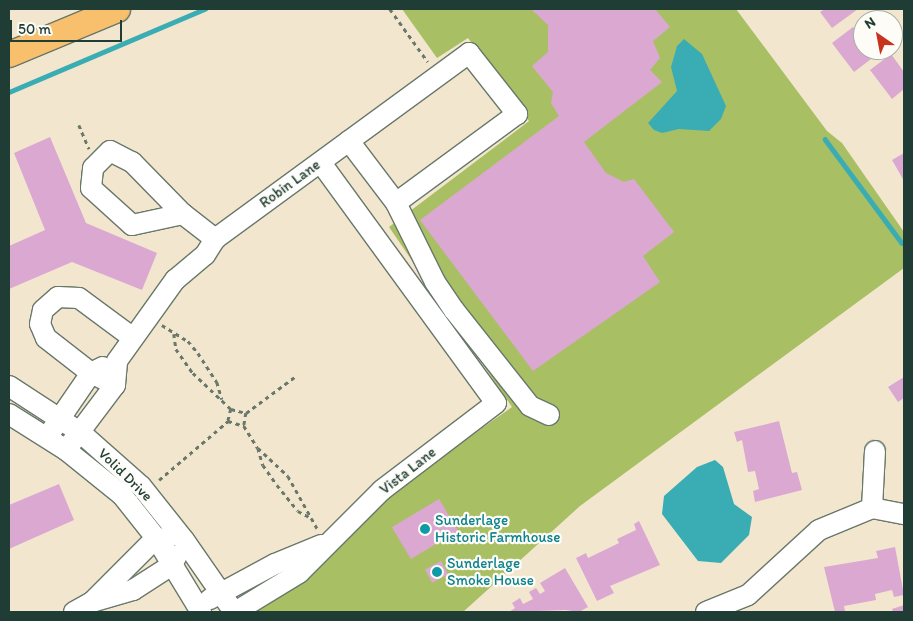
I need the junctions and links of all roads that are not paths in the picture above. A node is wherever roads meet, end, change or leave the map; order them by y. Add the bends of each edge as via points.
1 (118, 9) edge
2 (9, 54) edge
3 (349, 141) junction
4 (320, 162) junction
5 (396, 202) junction
6 (182, 214) dead end
7 (215, 239) junction
8 (133, 338) junction
9 (117, 361) junction
10 (91, 373) junction
11 (115, 385) junction
12 (9, 386) edge
13 (9, 414) edge
14 (549, 415) dead end
15 (59, 421) junction
16 (81, 433) junction
17 (46, 438) junction
18 (66, 450) junction
19 (875, 451) dead end
20 (872, 508) junction
21 (904, 514) edge
22 (156, 538) junction
23 (184, 540) junction
24 (326, 544) junction
25 (172, 566) junction
26 (223, 592) junction
27 (92, 602) junction
28 (199, 609) edge
29 (74, 612) edge
30 (235, 612) edge
31 (706, 612) edge

1 - 2 main road
3 - 4 street, Robin Lane
3 - 5 street
3 - 5 street, Robin Lane via 469,53 517,114
4 - 7 street, Robin Lane
4 - 24 street, Vista Lane via 496,403 382,490
5 - 14 street via 435,282 454,310 530,406
6 - 7 street
7 - 8 street, Robin Lane via 205,255 175,280
8 - 9 street, Robin Lane
8 - 10 street via 79,298 58,297 43,310 40,324 46,338
9 - 10 street
9 - 11 street
10 - 11 street
10 - 15 street
11 - 16 street
12 - 15 street, Volid Drive
13 - 17 street, Volid Drive
15 - 16 street, Volid Drive
15 - 17 street
16 - 18 street
16 - 23 street, Volid Drive via 141,486
17 - 18 street, Volid Drive
18 - 22 street, Volid Drive via 122,495
19 - 20 street
20 - 21 street
20 - 31 street via 819,530 748,595
22 - 23 street
22 - 25 street, Volid Drive
22 - 27 street
23 - 25 street
23 - 26 street, Volid Drive
24 - 26 street, Vista Lane via 275,564
24 - 30 street, Vista Lane via 299,573
25 - 27 street via 133,590
25 - 28 street, Volid Drive
26 - 28 street, Vista Lane
26 - 30 street, Volid Drive
27 - 29 street

